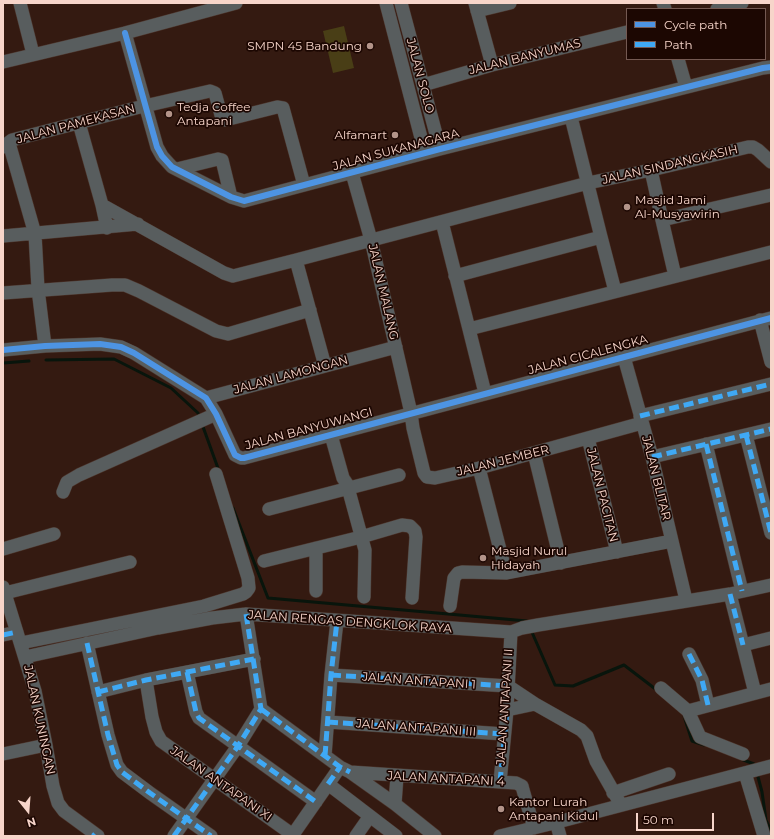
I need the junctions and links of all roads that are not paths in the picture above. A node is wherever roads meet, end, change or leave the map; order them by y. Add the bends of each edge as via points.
1 (20, 3) edge
2 (236, 3) edge
3 (386, 3) edge
4 (402, 3) edge
5 (510, 3) edge
6 (739, 3) edge
7 (214, 6) edge
8 (476, 7) edge
9 (721, 8) edge
10 (626, 32) edge
11 (124, 33) junction
12 (33, 54) junction
13 (678, 60) edge
14 (3, 62) edge
15 (492, 65) junction
16 (771, 68) edge
17 (423, 85) junction
18 (686, 87) junction
19 (144, 106) junction
20 (571, 117) junction
21 (79, 123) junction
22 (6, 145) edge
23 (440, 149) junction
24 (425, 153) junction
25 (771, 162) edge
26 (177, 169) junction
27 (651, 170) junction
28 (352, 173) junction
29 (588, 183) junction
30 (304, 185) junction
31 (771, 195) edge
32 (231, 197) junction
33 (102, 205) junction
34 (662, 220) junction
35 (442, 222) junction
36 (138, 224) junction
37 (107, 228) junction
38 (35, 234) junction
39 (3, 236) edge
40 (601, 237) junction
41 (371, 240) junction
42 (771, 252) edge
43 (296, 260) junction
44 (455, 276) junction
45 (675, 276) junction
46 (38, 289) junction
47 (615, 291) junction
48 (3, 293) edge
49 (310, 310) junction
50 (765, 319) edge
51 (469, 328) junction
52 (45, 346) junction
53 (396, 347) junction
54 (3, 350) edge
55 (624, 357) junction
56 (771, 362) edge
57 (325, 366) junction
58 (771, 384) edge
59 (485, 393) junction
60 (206, 398) junction
61 (411, 413) junction
62 (211, 416) junction
63 (641, 420) junction
64 (771, 429) edge
65 (334, 434) junction
66 (746, 435) junction
67 (588, 438) junction
68 (706, 444) junction
69 (534, 453) junction
70 (652, 457) junction
71 (479, 468) junction
72 (216, 474) dead end
73 (399, 475) dead end
74 (348, 486) junction
75 (62, 492) dead end
76 (269, 509) dead end
77 (771, 533) edge
78 (54, 534) dead end
79 (361, 537) junction
80 (672, 541) junction
81 (316, 548) junction
82 (3, 549) edge
83 (617, 552) junction
84 (264, 561) dead end
85 (130, 562) dead end
86 (561, 563) junction
87 (506, 573) junction
88 (771, 585) edge
89 (4, 590) edge
90 (316, 591) dead end
91 (736, 592) junction
92 (364, 598) dead end
93 (412, 598) dead end
94 (686, 600) junction
95 (450, 606) dead end
96 (246, 614) junction
97 (337, 621) junction
98 (517, 630) junction
99 (3, 635) edge
100 (19, 637) junction
101 (771, 638) edge
102 (88, 643) junction
103 (743, 645) junction
104 (689, 654) dead end
105 (25, 657) junction
106 (254, 659) junction
107 (187, 672) junction
108 (331, 675) junction
109 (146, 680) junction
110 (508, 686) junction
111 (661, 688) dead end
112 (771, 689) edge
113 (98, 692) junction
114 (755, 693) junction
115 (535, 704) junction
116 (708, 705) junction
117 (261, 709) junction
118 (507, 710) junction
119 (688, 711) junction
120 (328, 722) junction
121 (504, 734) junction
122 (46, 745) junction
123 (238, 746) junction
124 (3, 754) edge
125 (743, 754) dead end
126 (326, 756) junction
127 (345, 770) junction
128 (757, 770) edge
129 (670, 774) dead end
130 (397, 776) junction
131 (214, 779) junction
132 (500, 782) junction
133 (328, 784) junction
134 (613, 793) junction
135 (316, 802) junction
136 (395, 804) junction
137 (621, 805) junction
138 (370, 816) junction
139 (186, 818) junction
140 (556, 822) junction
141 (534, 828) junction
142 (95, 835) edge
143 (293, 835) edge
144 (174, 836) edge
145 (211, 836) edge
146 (356, 836) edge
147 (396, 836) edge
148 (435, 836) edge
149 (500, 836) edge
150 (560, 836) edge
151 (764, 836) edge

1 - 12 street
2 - 7 street
3 - 24 street
4 - 17 street, JALAN SOLO
5 - 8 street
6 - 9 street
7 - 11 street
8 - 15 street
10 - 15 street, JALAN BANYUMAS
11 - 12 street
11 - 19 street, JALAN SUKANAGARA
12 - 14 street
13 - 18 street
15 - 17 street, JALAN BANYUMAS
16 - 18 street, JALAN SUKANAGARA
17 - 23 street, JALAN SOLO
18 - 20 street, JALAN SUKANAGARA
19 - 21 street, JALAN PAMEKASAN
19 - 26 street, JALAN SUKANAGARA via 157,147 167,162
19 - 30 street, JALAN PAMEKASAN via 210,91 215,93 221,115 225,120 277,107 283,108
20 - 23 street, JALAN SUKANAGARA
20 - 29 street
21 - 22 street, JALAN PAMEKASAN via 12,140
21 - 33 street
22 - 38 street, JALAN PAMEKASAN
23 - 24 street, JALAN SUKANAGARA
24 - 28 street, JALAN SUKANAGARA
25 - 27 street, JALAN SINDANGKASIH via 758,150 748,147
26 - 32 street, JALAN SUKANAGARA
26 - 32 street via 222,160
27 - 29 street, JALAN SINDANGKASIH
27 - 34 street
28 - 30 street, JALAN SUKANAGARA
28 - 41 street, JALAN MALANG
29 - 35 street, JALAN SINDANGKASIH
29 - 40 street
30 - 32 street, JALAN SUKANAGARA via 244,201
31 - 34 street
33 - 36 street, JALAN SINDANGKASIH
33 - 37 street
34 - 45 street
35 - 41 street, JALAN SINDANGKASIH
35 - 44 street
36 - 37 street
36 - 43 street, JALAN SINDANGKASIH via 233,276
37 - 38 street
38 - 39 street
38 - 46 street, JALAN PAMEKASAN
40 - 44 street
40 - 47 street
41 - 43 street, JALAN SINDANGKASIH
41 - 53 street, JALAN MALANG
42 - 45 street
43 - 49 street
44 - 51 street
45 - 47 street
46 - 48 street
46 - 49 street via 124,286 139,291 216,331 228,334
46 - 52 street, JALAN PAMEKASAN
47 - 51 street
49 - 57 street
50 - 55 street, JALAN CICALENGKA
50 - 56 street
51 - 59 street
52 - 54 street, JALAN BANYUWANGI
52 - 60 street, JALAN BANYUWANGI via 100,344 121,347
53 - 57 street, JALAN LAMONGAN
53 - 61 street, JALAN MALANG
55 - 59 street, JALAN CICALENGKA
55 - 63 street, JALAN BLITAR
57 - 60 street, JALAN LAMONGAN
58 - 63 street, JALAN JEMBER
59 - 61 street, JALAN CICALENGKA
60 - 62 street, JALAN BANYUWANGI
61 - 65 street, JALAN BANYUWANGI
61 - 71 street, JALAN JEMBER via 426,477 435,478
62 - 65 street, JALAN BANYUWANGI via 235,455 240,458
62 - 75 street via 79,475 67,482
63 - 67 street, JALAN JEMBER
63 - 70 street, JALAN BLITAR
64 - 66 street
65 - 74 street via 349,476
66 - 68 street
66 - 77 street
67 - 69 street, JALAN JEMBER
67 - 83 street, JALAN PACITAN
68 - 70 street
68 - 91 street
69 - 71 street, JALAN JEMBER
69 - 86 street
70 - 80 street, JALAN BLITAR
71 - 87 street
72 - 100 street via 248,578 249,588 246,592 204,606
73 - 74 street
74 - 76 street
74 - 79 street
78 - 82 street
79 - 81 street
79 - 92 street via 365,550
79 - 93 street via 402,525 412,527 416,537
80 - 83 street
80 - 94 street, JALAN BLITAR
81 - 84 street
81 - 90 street
83 - 86 street
85 - 89 street
86 - 87 street
87 - 95 street via 458,573 454,578
88 - 91 street, JALAN RENGAS DENGKLOK RAYA
89 - 100 street, JALAN KUNINGAN
91 - 94 street, JALAN RENGAS DENGKLOK RAYA
91 - 103 street
94 - 98 street, JALAN RENGAS DENGKLOK RAYA
96 - 97 street, JALAN RENGAS DENGKLOK RAYA
96 - 102 street, JALAN RENGAS DENGKLOK RAYA
96 - 106 street
97 - 98 street, JALAN RENGAS DENGKLOK RAYA
97 - 108 street
98 - 110 street, JALAN ANTAPANI II
99 - 100 street
100 - 105 street, JALAN KUNINGAN
101 - 103 street
102 - 105 street, JALAN RENGAS DENGKLOK RAYA
102 - 113 street
103 - 114 street
104 - 116 street via 702,680
105 - 122 street, JALAN KUNINGAN
106 - 107 street
106 - 117 street
107 - 109 street
107 - 123 street via 199,718
108 - 110 street, JALAN ANTAPANI 1
108 - 120 street
109 - 113 street
109 - 131 street, JALAN ANTAPANI XI via 152,717 161,741
110 - 115 street
110 - 118 street, JALAN ANTAPANI II
111 - 119 street
112 - 114 street
113 - 139 street via 117,766
114 - 116 street
115 - 118 street
115 - 134 street via 587,736 596,761
116 - 119 street
117 - 123 street
117 - 126 street
118 - 121 street, JALAN ANTAPANI II
119 - 125 street via 700,737
120 - 121 street, JALAN ANTAPANI III
120 - 126 street
121 - 132 street, JALAN ANTAPANI II
122 - 124 street
122 - 142 street, JALAN KUNINGAN via 58,803 64,811
123 - 131 street
123 - 135 street
126 - 127 street
127 - 130 street, JALAN ANTAPANI 4
127 - 133 street
127 - 136 street
128 - 137 street
128 - 151 street
129 - 134 street
130 - 132 street, JALAN ANTAPANI 4
130 - 136 street
131 - 139 street
131 - 143 street, JALAN ANTAPANI XI
132 - 141 street, JALAN ANTAPANI 4 via 522,786
133 - 135 street
133 - 138 street
134 - 137 street
135 - 143 street
136 - 148 street
137 - 140 street
138 - 146 street
138 - 147 street
139 - 144 street
139 - 145 street
140 - 141 street
140 - 150 street
141 - 149 street

